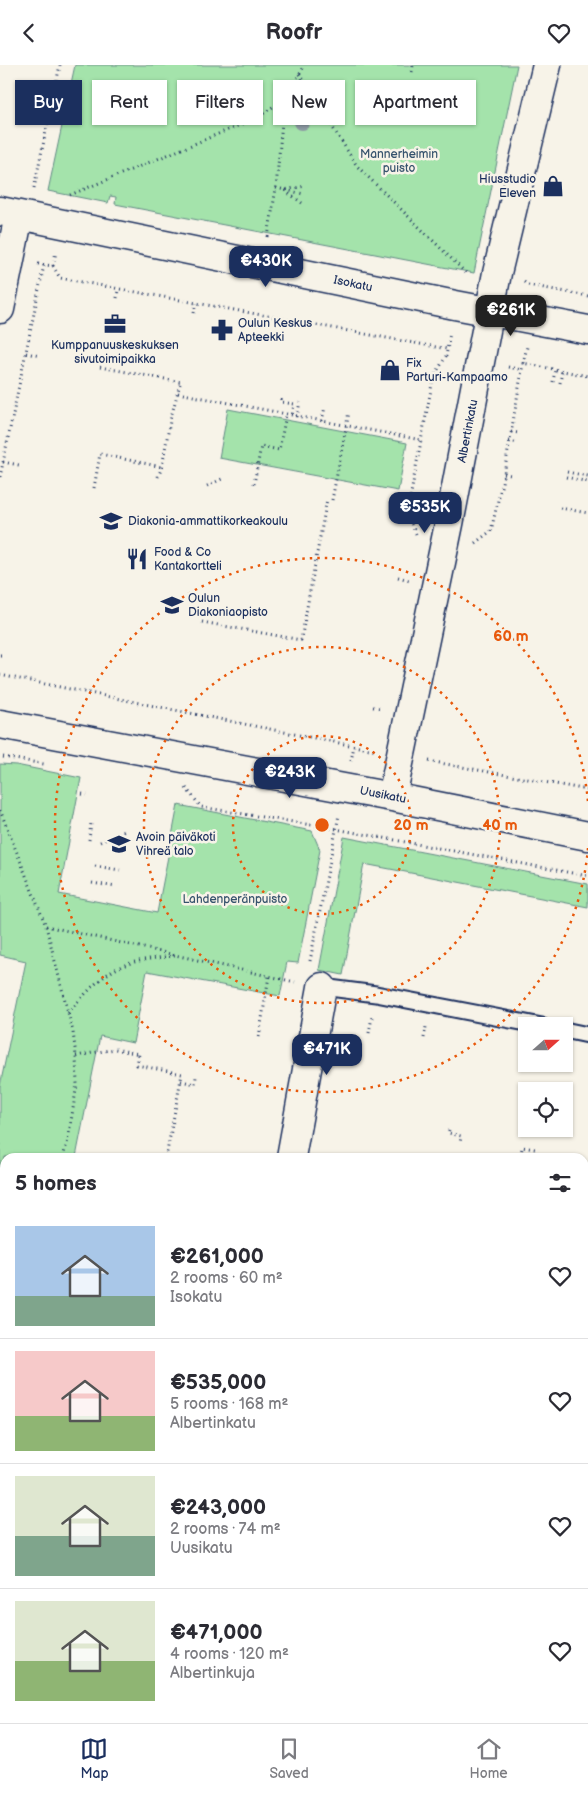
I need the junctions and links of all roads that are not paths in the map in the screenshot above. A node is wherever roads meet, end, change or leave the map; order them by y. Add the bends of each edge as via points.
1 (546, 65) edge
2 (9, 213) edge
3 (0, 309) edge
4 (490, 311) junction
5 (588, 330) edge
6 (0, 724) edge
7 (392, 797) junction
8 (588, 836) edge
9 (314, 986) joint
10 (518, 1021) edge
11 (573, 1032) edge
12 (588, 1035) edge
13 (292, 1153) edge

1 - 4 main road, Albertinkatu
2 - 3 main road via 10,258
2 - 4 main road, Isokatu
4 - 5 main road, Isokatu
4 - 7 main road, Albertinkatu
6 - 7 main road, Uusikatu
7 - 8 main road, Uusikatu
9 - 10 lane via 376,994
9 - 13 main road
11 - 12 lane

